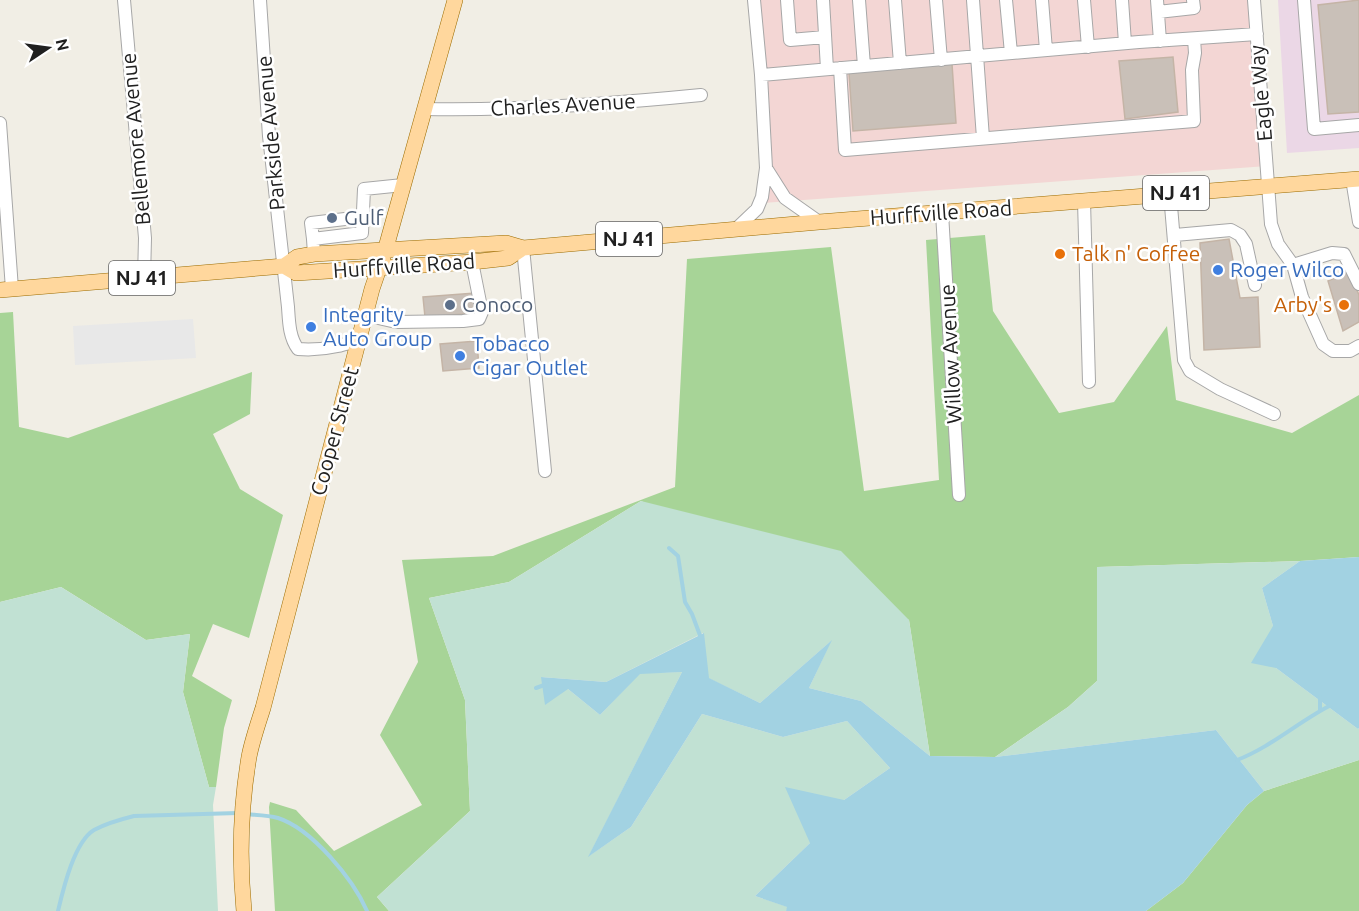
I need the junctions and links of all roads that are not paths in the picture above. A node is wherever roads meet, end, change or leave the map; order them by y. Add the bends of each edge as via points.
1 (124, 0) edge
2 (260, 0) edge
3 (455, 0) edge
4 (754, 0) edge
5 (787, 0) edge
6 (823, 0) edge
7 (859, 0) edge
8 (895, 0) edge
9 (936, 0) edge
10 (973, 0) edge
11 (1006, 0) edge
12 (1042, 0) edge
13 (1084, 0) edge
14 (1122, 0) edge
15 (1193, 0) edge
16 (1254, 0) edge
17 (1304, 0) edge
18 (1157, 6) edge
19 (1257, 34) junction
20 (825, 37) junction
21 (1194, 39) junction
22 (1160, 41) junction
23 (1125, 43) junction
24 (1088, 47) junction
25 (1046, 50) junction
26 (1011, 53) junction
27 (977, 56) junction
28 (941, 60) junction
29 (900, 63) junction
30 (864, 66) junction
31 (834, 69) junction
32 (761, 75) junction
33 (701, 95) dead end
34 (424, 109) junction
35 (0, 123) edge
36 (1359, 125) edge
37 (983, 138) junction
38 (766, 168) junction
39 (1356, 179) edge
40 (403, 185) junction
41 (1269, 185) junction
42 (1170, 194) junction
43 (1084, 201) junction
44 (942, 213) junction
45 (819, 222) junction
46 (1359, 222) edge
47 (736, 229) junction
48 (1175, 235) junction
49 (523, 248) junction
50 (385, 251) junction
51 (314, 254) junction
52 (472, 262) junction
53 (1293, 265) junction
54 (284, 266) junction
55 (379, 268) junction
56 (144, 278) junction
57 (1359, 284) edge
58 (1255, 285) dead end
59 (6, 290) edge
60 (365, 315) junction
61 (357, 345) junction
62 (1359, 346) edge
63 (1089, 382) dead end
64 (1274, 414) dead end
65 (545, 471) dead end
66 (959, 495) dead end
67 (243, 911) edge

1 - 56 street, Bellemore Avenue via 145,238
2 - 54 street, Parkside Avenue via 269,136
3 - 34 main road, Cooper Street
4 - 32 street
5 - 20 street via 790,40
6 - 20 street
7 - 30 street
8 - 29 street
9 - 28 street
10 - 27 street
11 - 26 street
12 - 25 street
13 - 24 street
14 - 23 street
15 - 18 street via 1194,8
16 - 19 street, Eagle Way
17 - 36 street via 1314,129
18 - 22 street
19 - 21 street
19 - 41 street, Eagle Way
20 - 31 street
21 - 22 street
21 - 37 street via 1194,121
22 - 23 street
23 - 24 street
24 - 25 street
25 - 26 street
26 - 27 street
27 - 28 street
27 - 37 street
28 - 29 street
29 - 30 street
30 - 31 street
31 - 32 street
31 - 37 street via 845,150
32 - 38 street
33 - 34 street, Charles Avenue via 477,110
34 - 40 main road, Cooper Street
35 - 59 street
38 - 45 street via 785,198
38 - 47 street via 758,209
39 - 41 main road, Hurffville Road / NJ 41
39 - 46 street
40 - 50 main road, Cooper Street
40 - 51 street via 364,189 362,233 313,238
41 - 42 main road, Hurffville Road / NJ 41
41 - 53 street, Eagle Way via 1271,224 1278,244
42 - 43 main road, Hurffville Road / NJ 41
42 - 48 street
43 - 44 main road, Hurffville Road / NJ 41
43 - 63 street
44 - 45 main road, Hurffville Road / NJ 41
44 - 66 street, Willow Avenue
45 - 47 main road, Hurffville Road / NJ 41
47 - 49 main road, Hurffville Road / NJ 41
48 - 58 street via 1231,231 1240,235 1246,244
48 - 64 street via 1184,360 1190,370 1220,389
49 - 50 main road, Hurffville Road / NJ 41 via 506,243
49 - 52 main road, Hurffville Road / NJ 41 via 508,258
49 - 65 street
50 - 51 main road, Hurffville Road / NJ 41
50 - 55 main road, Cooper Street
51 - 54 main road, Hurffville Road / NJ 41 via 297,257
52 - 55 main road, Hurffville Road / NJ 41
52 - 60 street via 482,312 479,319 396,322
53 - 57 street via 1332,253 1344,254
53 - 62 street, Eagle Way via 1323,344 1333,351 1350,351
54 - 55 main road, Hurffville Road / NJ 41 via 296,273
54 - 56 main road, Hurffville Road / NJ 41
54 - 61 street, Parkside Avenue via 290,331 298,349 349,342
55 - 60 main road, Cooper Street
56 - 59 main road, Hurffville Road / NJ 41
60 - 61 main road, Cooper Street
61 - 67 main road, Cooper Street via 249,755 242,808

